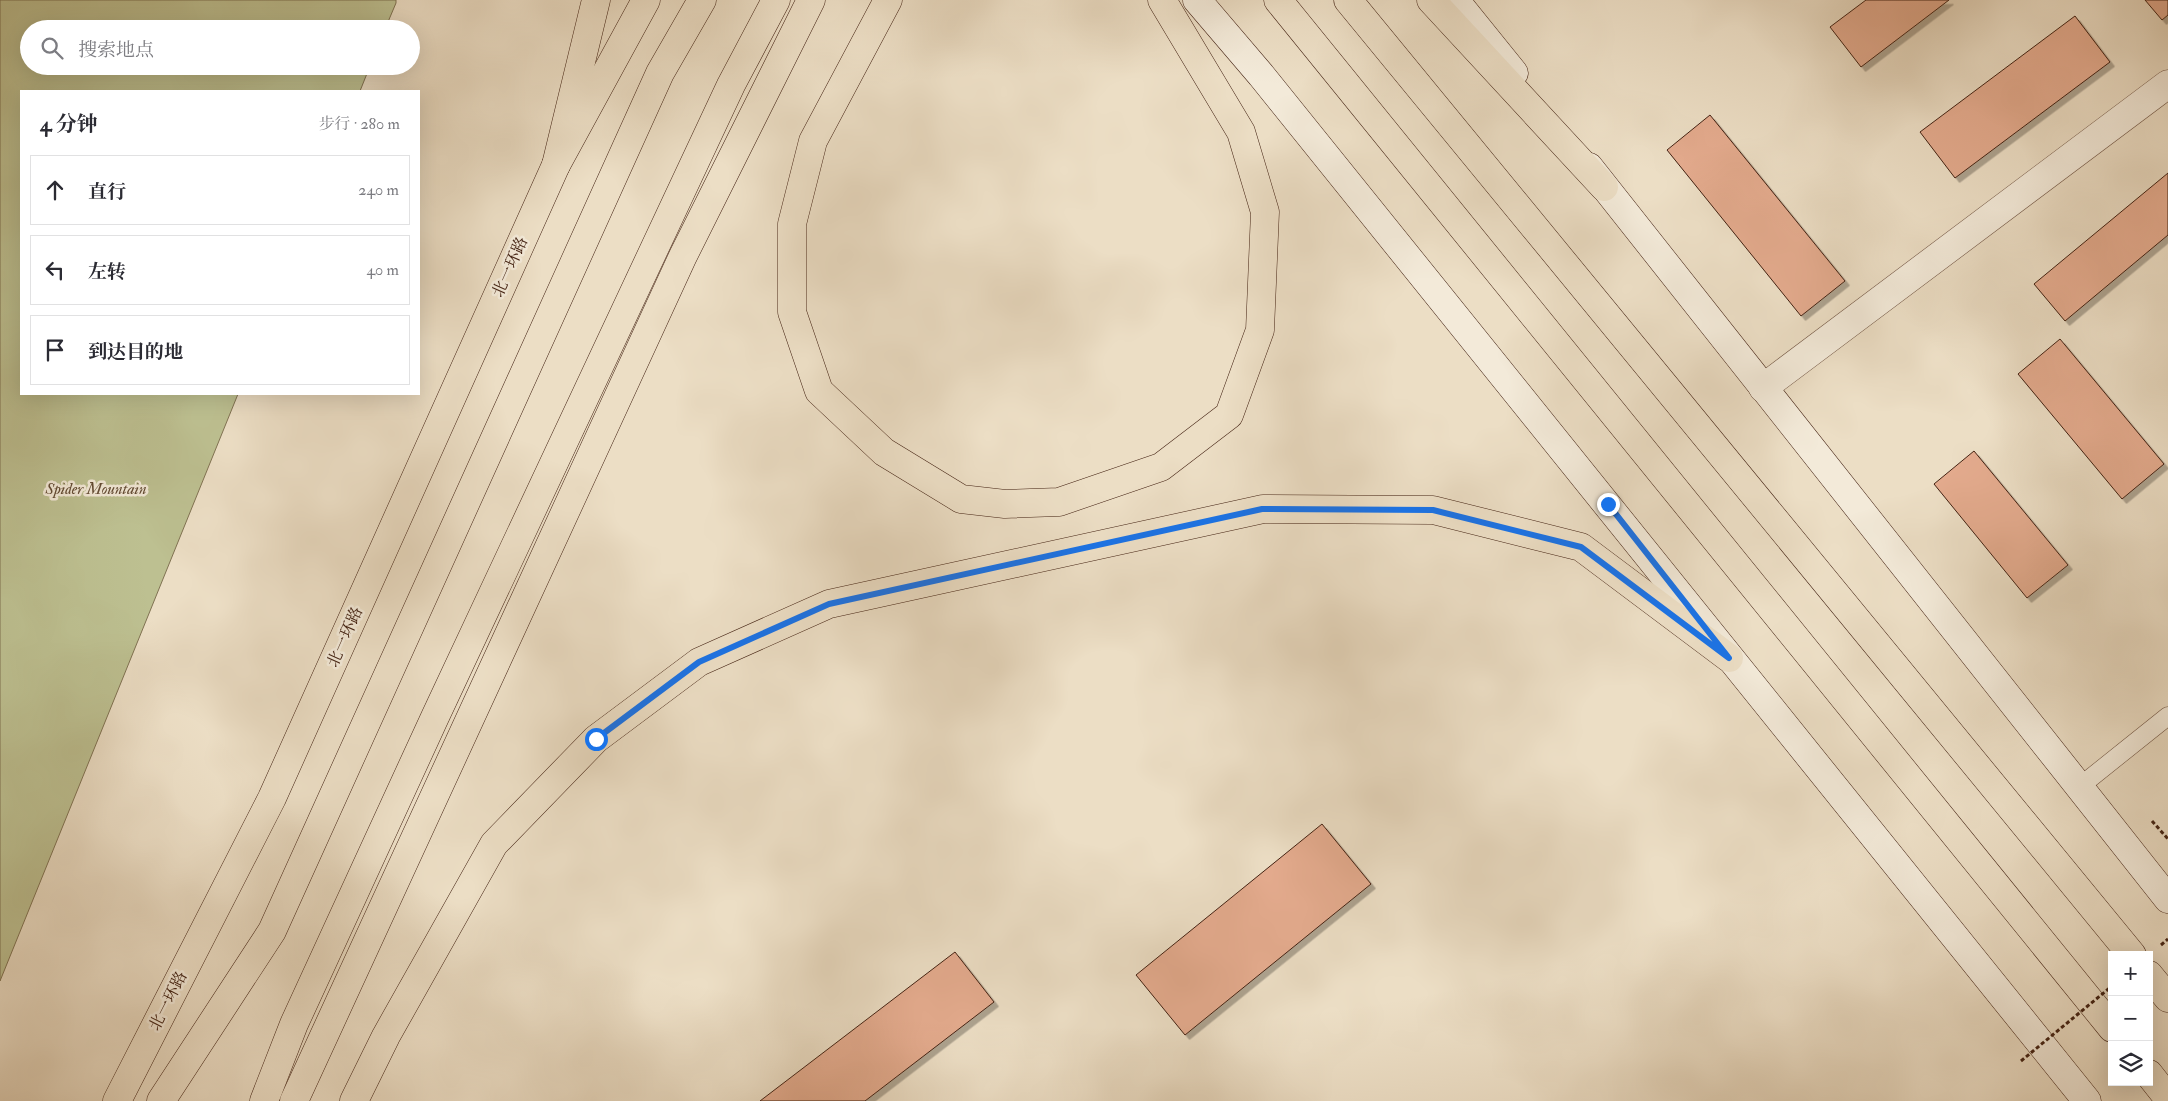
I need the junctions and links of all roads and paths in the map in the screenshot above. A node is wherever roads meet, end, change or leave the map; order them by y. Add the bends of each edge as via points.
1 (596, 0) edge
2 (646, 0) edge
3 (702, 0) edge
4 (776, 0) edge
5 (811, 0) edge
6 (888, 0) edge
7 (1162, 0) edge
8 (1198, 0) edge
9 (1278, 0) edge
10 (1348, 0) edge
11 (1431, 0) edge
12 (1455, 0) edge
13 (2168, 84) edge
14 (556, 166) junction
15 (1604, 187) junction
16 (1763, 388) junction
17 (1729, 658) junction
18 (2168, 716) edge
19 (2078, 788) junction
20 (2152, 821) dead end
21 (2168, 839) edge
22 (2168, 899) edge
23 (2129, 951) edge
24 (2153, 980) edge
25 (2108, 989) edge
26 (2168, 998) edge
27 (2108, 1023) edge
28 (2021, 1061) dead end
29 (2153, 1079) edge
30 (2168, 1098) edge
31 (117, 1101) edge
32 (161, 1101) edge
33 (264, 1101) edge
34 (294, 1101) edge
35 (354, 1101) edge
36 (2087, 1101) edge

1 - 14 main road
2 - 14 main road
3 - 32 main road via 660,73 272,931
4 - 33 main road via 731,85 435,717 294,1024
5 - 34 main road via 683,256
6 - 7 main road via 812,140 792,224 792,312 819,391 876,445 960,499 1005,504 1058,502 1161,467 1229,415 1260,330 1265,212 1241,132
8 - 17 main road via 1305,128
9 - 27 main road
10 - 23 main road
11 - 15 main road
12 - 15 main road
13 - 16 main road
14 - 31 main road, 北一环路 via 272,798
15 - 16 main road
16 - 19 main road
17 - 35 main road via 1581,547 1433,510 1262,509 829,604 699,662 596,739 494,844 386,1036
17 - 36 main road
18 - 19 lane
19 - 22 main road
20 - 21 path
24 - 26 main road
25 - 28 path, bridge
29 - 30 main road

